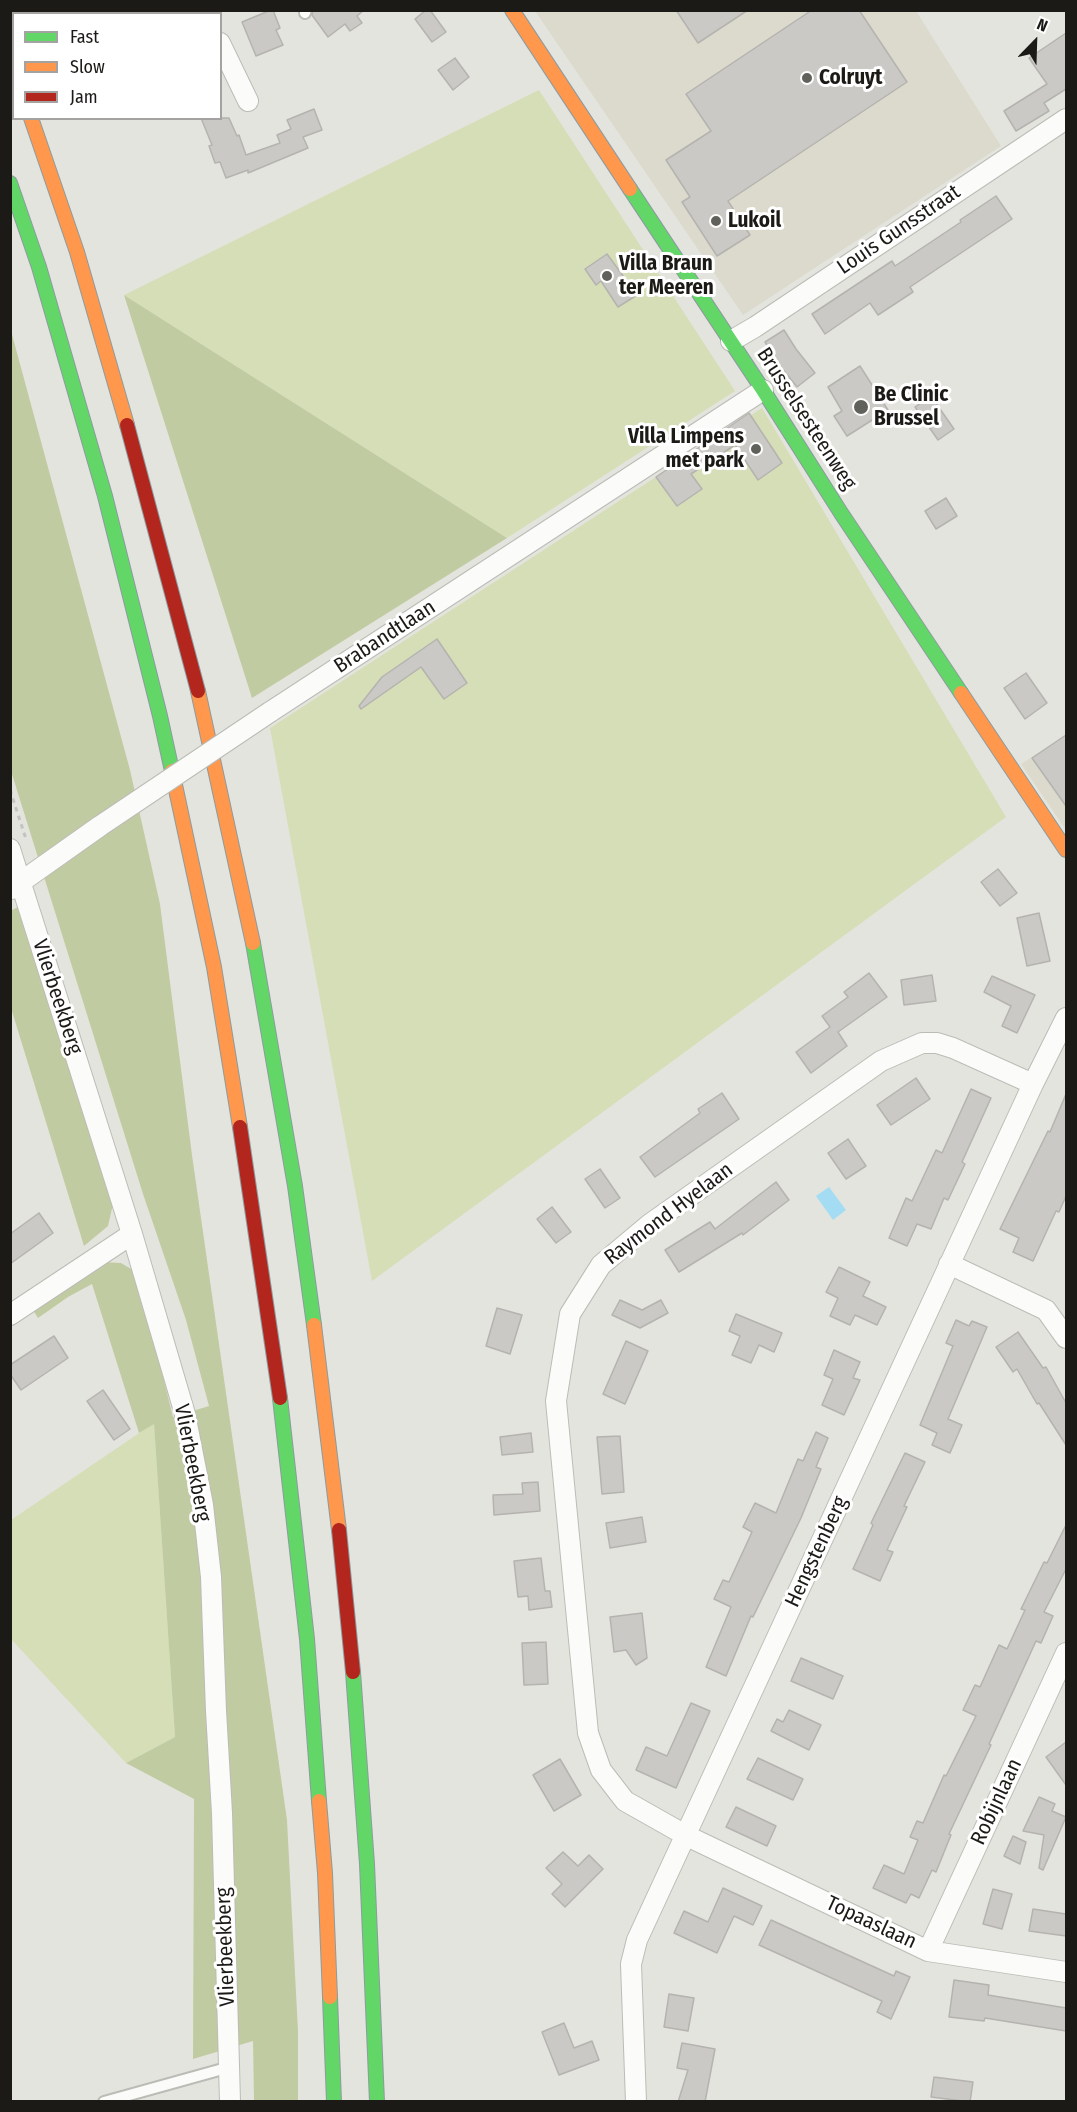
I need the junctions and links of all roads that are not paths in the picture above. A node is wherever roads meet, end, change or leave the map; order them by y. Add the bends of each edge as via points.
1 (512, 10) edge
2 (222, 47) edge
3 (248, 101) dead end
4 (1066, 119) edge
5 (32, 120) edge
6 (10, 183) edge
7 (731, 341) junction
8 (763, 390) junction
9 (19, 845) edge
10 (1066, 850) edge
11 (15, 886) edge
12 (1066, 1018) edge
13 (1033, 1084) junction
14 (132, 1234) junction
15 (949, 1264) junction
16 (10, 1315) edge
17 (1066, 1338) edge
18 (1065, 1664) edge
19 (687, 1836) junction
20 (928, 1951) junction
21 (1066, 1972) edge
22 (230, 2067) junction
23 (104, 2102) edge
24 (230, 2102) edge
25 (334, 2102) edge
26 (377, 2102) edge
27 (636, 2102) edge

1 - 7 main road, Brusselsesteenweg
2 - 3 street
4 - 7 street, Louis Gunsstraat
5 - 26 main road via 77,252 145,487 200,697 256,957 326,1406 350,1632 367,1864
6 - 25 main road via 108,508 160,716 214,967 257,1233 307,1639 325,1873
7 - 8 main road, Brusselsesteenweg
8 - 10 main road, Brusselsesteenweg
8 - 11 street, Brabandtlaan, bridge via 270,712
9 - 11 street, Vlierbeekberg
11 - 14 street, Vlierbeekberg
12 - 13 street, Hengstenberg
13 - 15 street, Hengstenberg
13 - 19 street, Raymond Hyelaan via 937,1043 921,1043 881,1061 650,1224 601,1265 570,1314 556,1401 588,1733 601,1770 626,1801
14 - 16 street
14 - 22 street, Vlierbeekberg via 184,1414 203,1504 211,1577
15 - 17 street via 1046,1310
15 - 19 street, Hengstenberg
18 - 20 street, Robijnlaan
19 - 20 street, Topaaslaan
19 - 27 street, Hengstenberg via 637,1940 631,1964
20 - 21 street, Topaaslaan
22 - 23 lane
22 - 24 street, Vlierbeekberg

